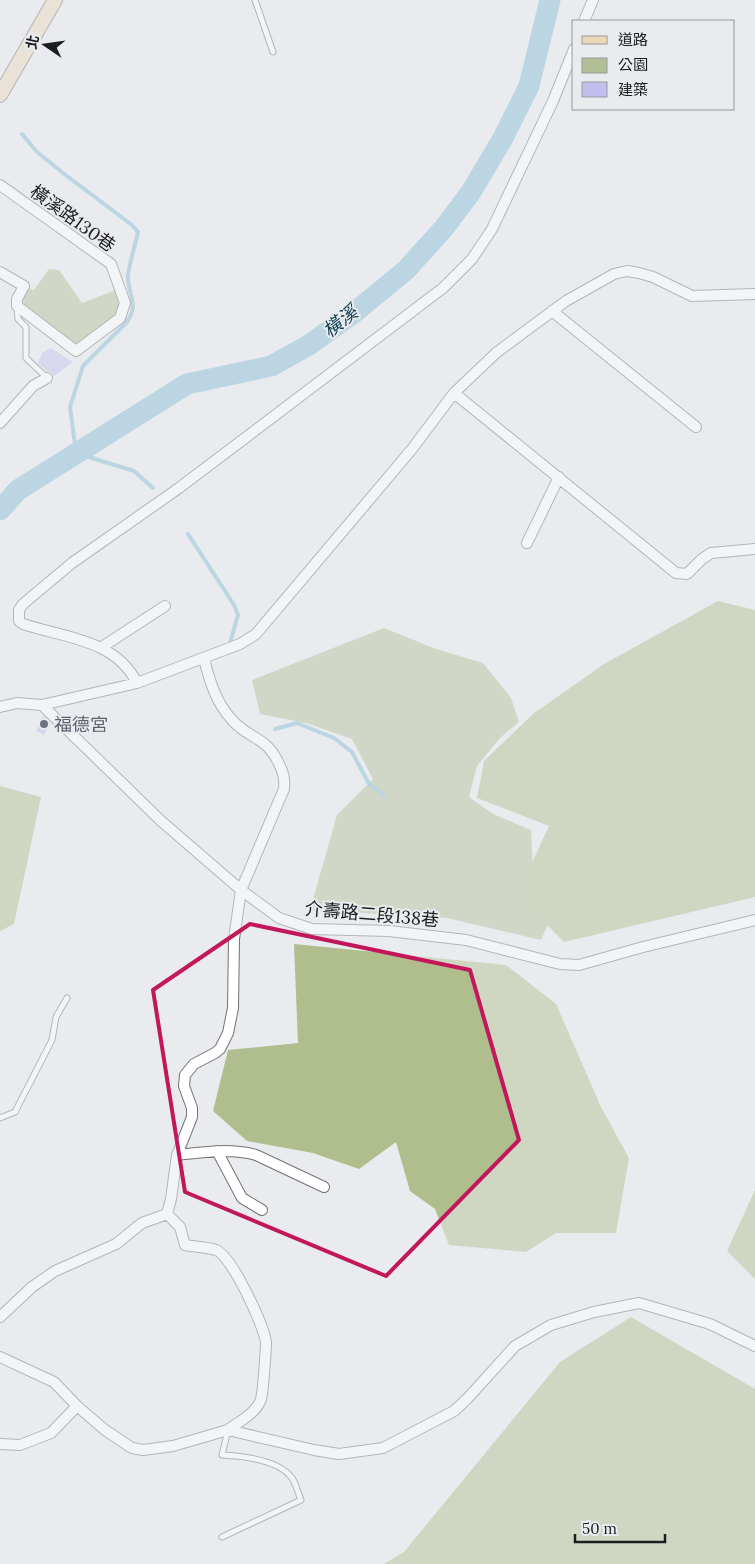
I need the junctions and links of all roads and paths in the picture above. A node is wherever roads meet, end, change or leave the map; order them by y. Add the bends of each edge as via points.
1 (55, 0) edge
2 (255, 0) edge
3 (593, 0) edge
4 (584, 20) edge
5 (273, 52) dead end
6 (572, 54) edge
7 (0, 95) edge
8 (0, 186) edge
9 (0, 272) edge
10 (755, 294) edge
11 (17, 306) junction
12 (552, 311) junction
13 (47, 378) joint
14 (454, 393) junction
15 (0, 423) edge
16 (696, 427) dead end
17 (559, 477) junction
18 (528, 543) dead end
19 (755, 549) edge
20 (165, 606) dead end
21 (102, 647) junction
22 (204, 658) junction
23 (137, 683) junction
24 (42, 705) junction
25 (0, 707) edge
26 (241, 890) junction
27 (755, 920) edge
28 (68, 998) dead end
29 (0, 1118) edge
30 (217, 1151) junction
31 (177, 1155) junction
32 (324, 1187) dead end
33 (262, 1210) dead end
34 (167, 1214) junction
35 (0, 1317) edge
36 (755, 1346) edge
37 (0, 1357) edge
38 (77, 1406) junction
39 (228, 1430) junction
40 (0, 1444) edge
41 (222, 1537) dead end

1 - 7 main road
2 - 5 lane
3 - 4 street
6 - 21 street via 496,220 472,260 443,288 194,477 72,563 19,610 19,621 23,624
8 - 11 street, 橫溪路130巷 via 111,264 125,303 120,318 76,350
9 - 11 street via 24,286
10 - 12 street via 692,296 653,277 626,271 599,281
11 - 13 lane via 18,320 26,328 26,358
12 - 14 street via 496,353
12 - 16 street
13 - 15 street via 33,386
14 - 17 street
14 - 22 street via 412,449 256,634
17 - 18 street
17 - 19 street via 676,574 687,574 710,553
20 - 21 street
21 - 23 street via 127,665
22 - 23 street
22 - 26 street via 211,688 227,714 270,748 285,781
23 - 24 street
24 - 25 street via 17,703
24 - 26 street, 介壽路二段138巷 via 160,820
26 - 27 street, 介壽路二段138巷 via 279,918 312,928 389,930 466,940 560,964 579,965
26 - 31 street via 234,940 231,1022 220,1049 194,1064 185,1075 184,1086 192,1117
28 - 29 lane via 56,1017 52,1040 15,1112
30 - 31 street
30 - 32 street via 256,1155
30 - 33 street via 242,1198
31 - 34 street
34 - 35 street via 142,1223 116,1244 55,1271
34 - 39 street via 180,1227 185,1245 217,1250 228,1260 255,1310 266,1342 261,1400
36 - 39 street via 710,1324 639,1303 551,1325 515,1346 454,1411 382,1448 339,1454
37 - 38 street via 54,1382
38 - 39 street via 105,1430 132,1448 143,1450 173,1446
38 - 40 street via 51,1433 20,1445
39 - 41 lane via 222,1455 252,1457 277,1467 292,1477 301,1500

